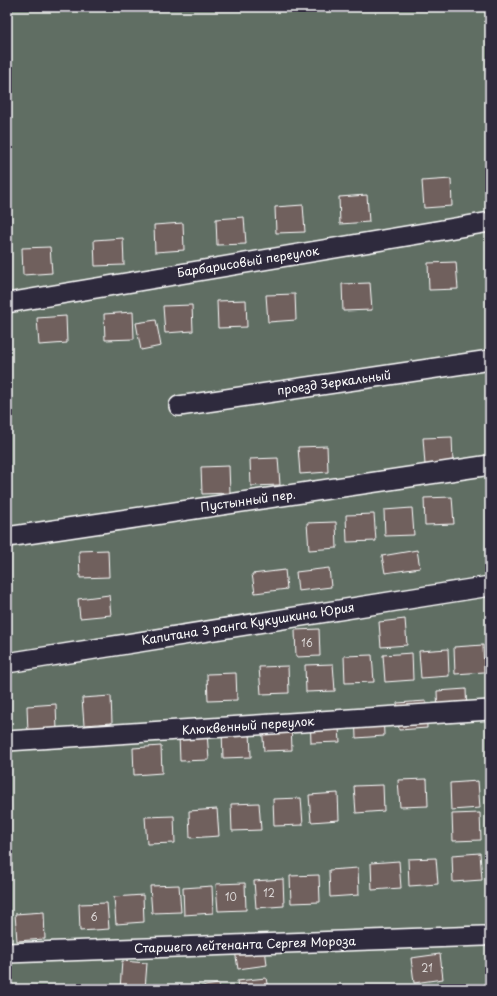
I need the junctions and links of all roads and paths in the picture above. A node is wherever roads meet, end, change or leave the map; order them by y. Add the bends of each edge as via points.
1 (490, 222) edge
2 (7, 303) edge
3 (490, 360) edge
4 (179, 406) dead end
5 (490, 465) edge
6 (7, 537) edge
7 (490, 586) edge
8 (7, 663) edge
9 (490, 710) edge
10 (7, 741) edge
11 (483, 936) dead end
12 (7, 953) edge

1 - 2 street, Барбарисовый переулок
3 - 4 street, проезд Зеркальный
5 - 6 street, Пустынный пер.
7 - 8 street, Капитана 3 ранга Кукушкина Юрия
9 - 10 street, Клюквенный переулок
11 - 12 street, Старшего лейтенанта Сергея Мороза

